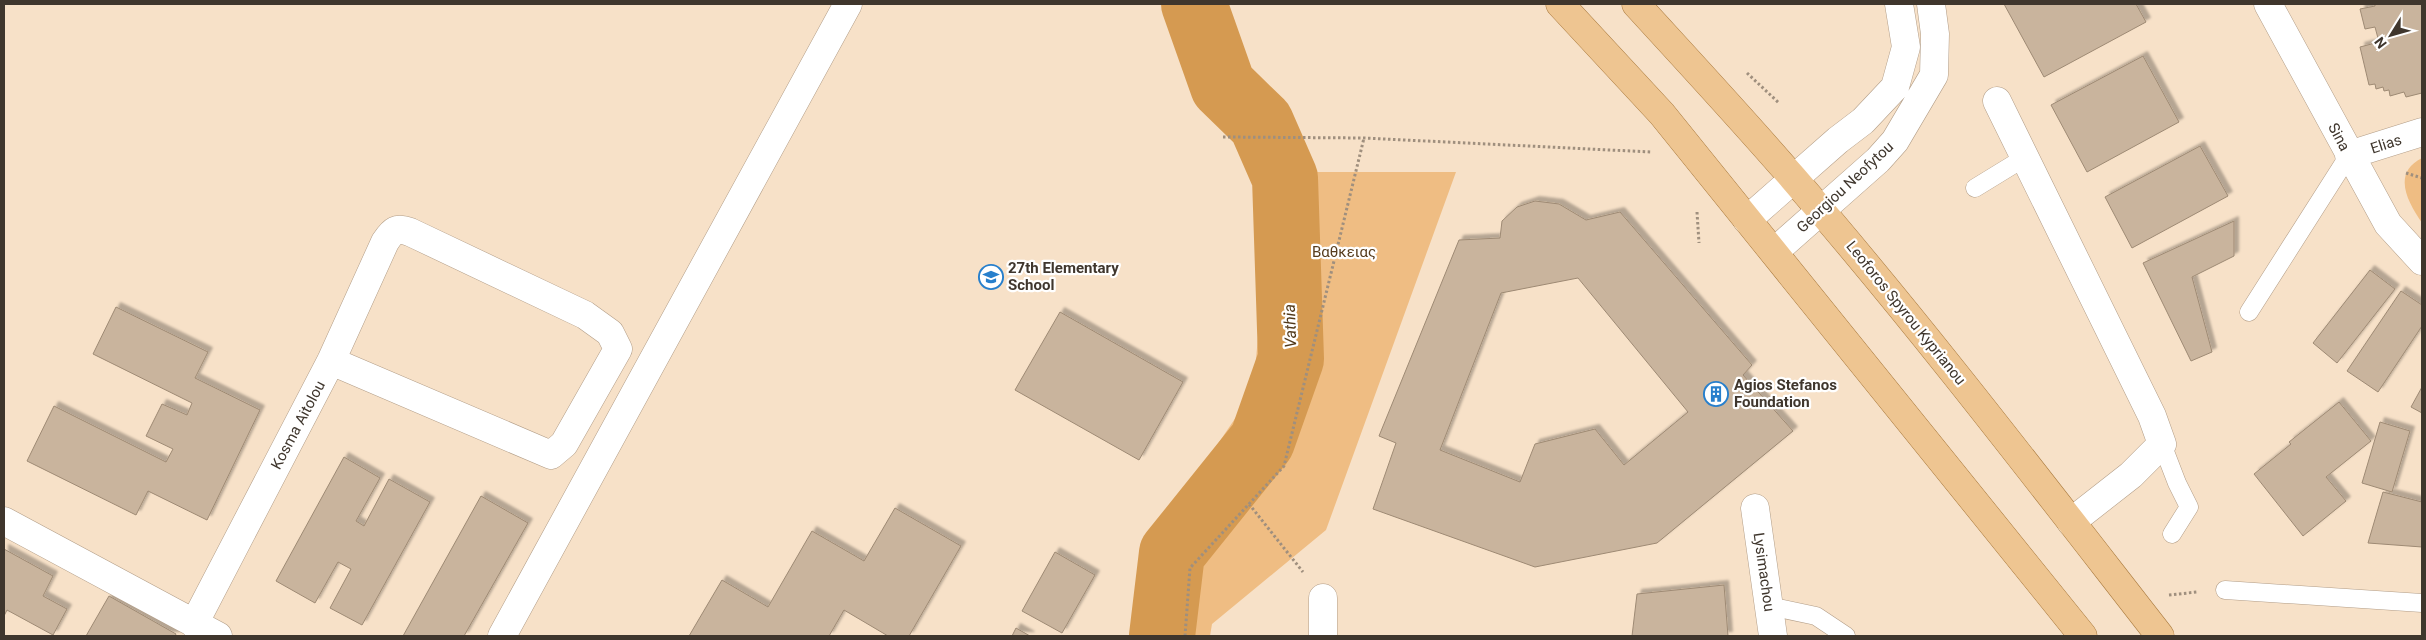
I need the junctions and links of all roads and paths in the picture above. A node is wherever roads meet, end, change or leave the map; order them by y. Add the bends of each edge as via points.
1 (848, 4) edge
2 (1560, 4) edge
3 (1636, 4) edge
4 (1899, 4) edge
5 (1931, 4) edge
6 (2268, 4) edge
7 (1997, 101) dead end
8 (2422, 132) edge
9 (1223, 137) dead end
10 (1364, 138) junction
11 (1659, 153) dead end
12 (2349, 155) junction
13 (2024, 158) junction
14 (1794, 179) junction
15 (1975, 188) dead end
16 (1697, 207) dead end
17 (1821, 210) junction
18 (1747, 220) junction
19 (1700, 243) dead end
20 (1774, 252) junction
21 (2422, 261) edge
22 (2248, 312) dead end
23 (331, 361) junction
24 (2162, 444) junction
25 (1249, 504) junction
26 (1755, 508) dead end
27 (4, 520) edge
28 (2072, 522) junction
29 (2172, 534) dead end
30 (2225, 590) joint
31 (2160, 595) dead end
32 (1323, 598) joint
33 (2422, 603) edge
34 (1769, 606) junction
35 (194, 624) junction
36 (218, 636) edge
37 (502, 636) edge
38 (1185, 636) edge
39 (1323, 636) edge
40 (1773, 636) edge
41 (1846, 636) edge
42 (2083, 636) edge
43 (2160, 636) edge

1 - 37 street
2 - 18 main road via 1662,114
3 - 14 main road, Leoforos Spyrou Kyprianou
4 - 14 street via 1906,47 1895,87 1863,121
5 - 17 street, Georgiou Neofytou via 1935,34 1934,75 1895,141
6 - 12 street, Sina
7 - 13 street
8 - 12 street, Elias
9 - 10 path
10 - 11 path
10 - 25 path via 1284,466
12 - 21 street, Sina via 2388,224
12 - 22 lane
13 - 15 lane
13 - 24 street via 2152,416
14 - 17 main road, Leoforos Spyrou Kyprianou
14 - 18 street
16 - 19 path
17 - 20 street, Georgiou Neofytou
17 - 28 main road, Leoforos Spyrou Kyprianou
18 - 20 main road
20 - 42 main road
23 - 23 street, Kosma Aitolou via 385,242 399,228 584,315 610,332 618,349 564,444 551,455
23 - 35 street, Kosma Aitolou
24 - 28 street via 2131,475
24 - 29 lane via 2189,507
25 - 32 path
25 - 38 path via 1190,568
26 - 34 street, Lysimachou
27 - 35 street
28 - 43 main road, Leoforos Spyrou Kyprianou
30 - 31 path
30 - 33 lane
32 - 39 street
34 - 40 street, Lysimachou
34 - 41 lane via 1816,616
35 - 36 street

